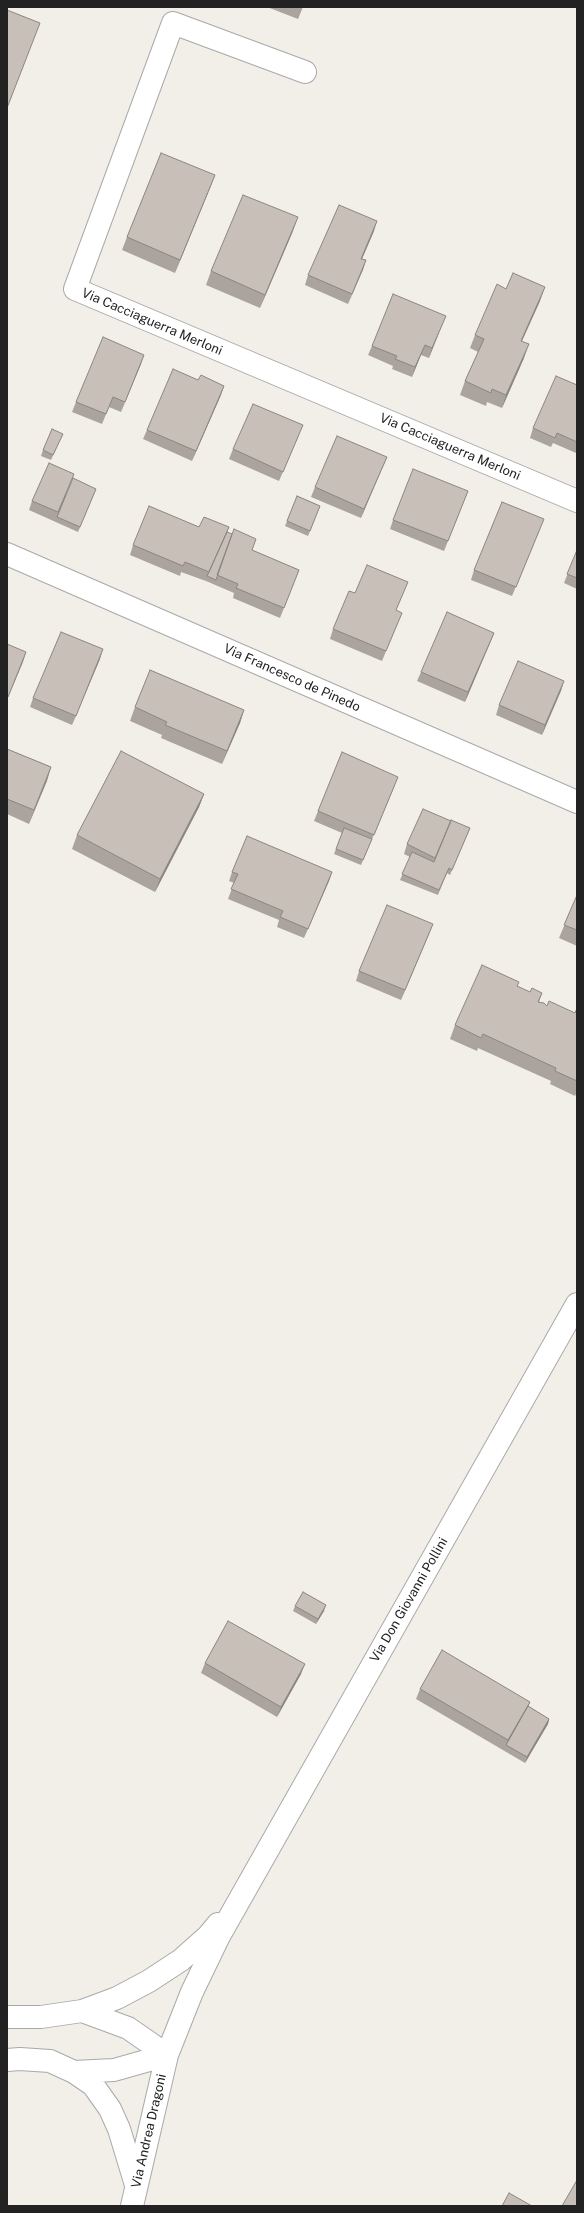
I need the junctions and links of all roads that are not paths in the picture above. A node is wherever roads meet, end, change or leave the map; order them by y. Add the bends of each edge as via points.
1 (305, 72) dead end
2 (577, 500) edge
3 (7, 554) edge
4 (577, 802) edge
5 (577, 1304) edge
6 (241, 1895) junction
7 (82, 2011) junction
8 (7, 2017) edge
9 (167, 2055) junction
10 (7, 2060) edge
11 (74, 2072) junction
12 (134, 2196) edge

1 - 2 street, Via Cacciaguerra Merloni via 173,23 75,289
3 - 4 street, Via Francesco de Pinedo
5 - 6 street, Via Don Giovanni Pollini
6 - 7 street, Via Don Giovanni Pollini via 208,1936 181,1960 117,1998
6 - 9 street, Via Don Giovanni Pollini via 192,1992
7 - 8 street, Via Don Giovanni Pollini
7 - 9 street, Via Don Giovanni Pollini via 128,2028
9 - 11 street via 114,2070
9 - 12 street, Via Andrea Dragoni
10 - 11 street via 50,2062
11 - 12 street via 93,2085 110,2109 119,2129

